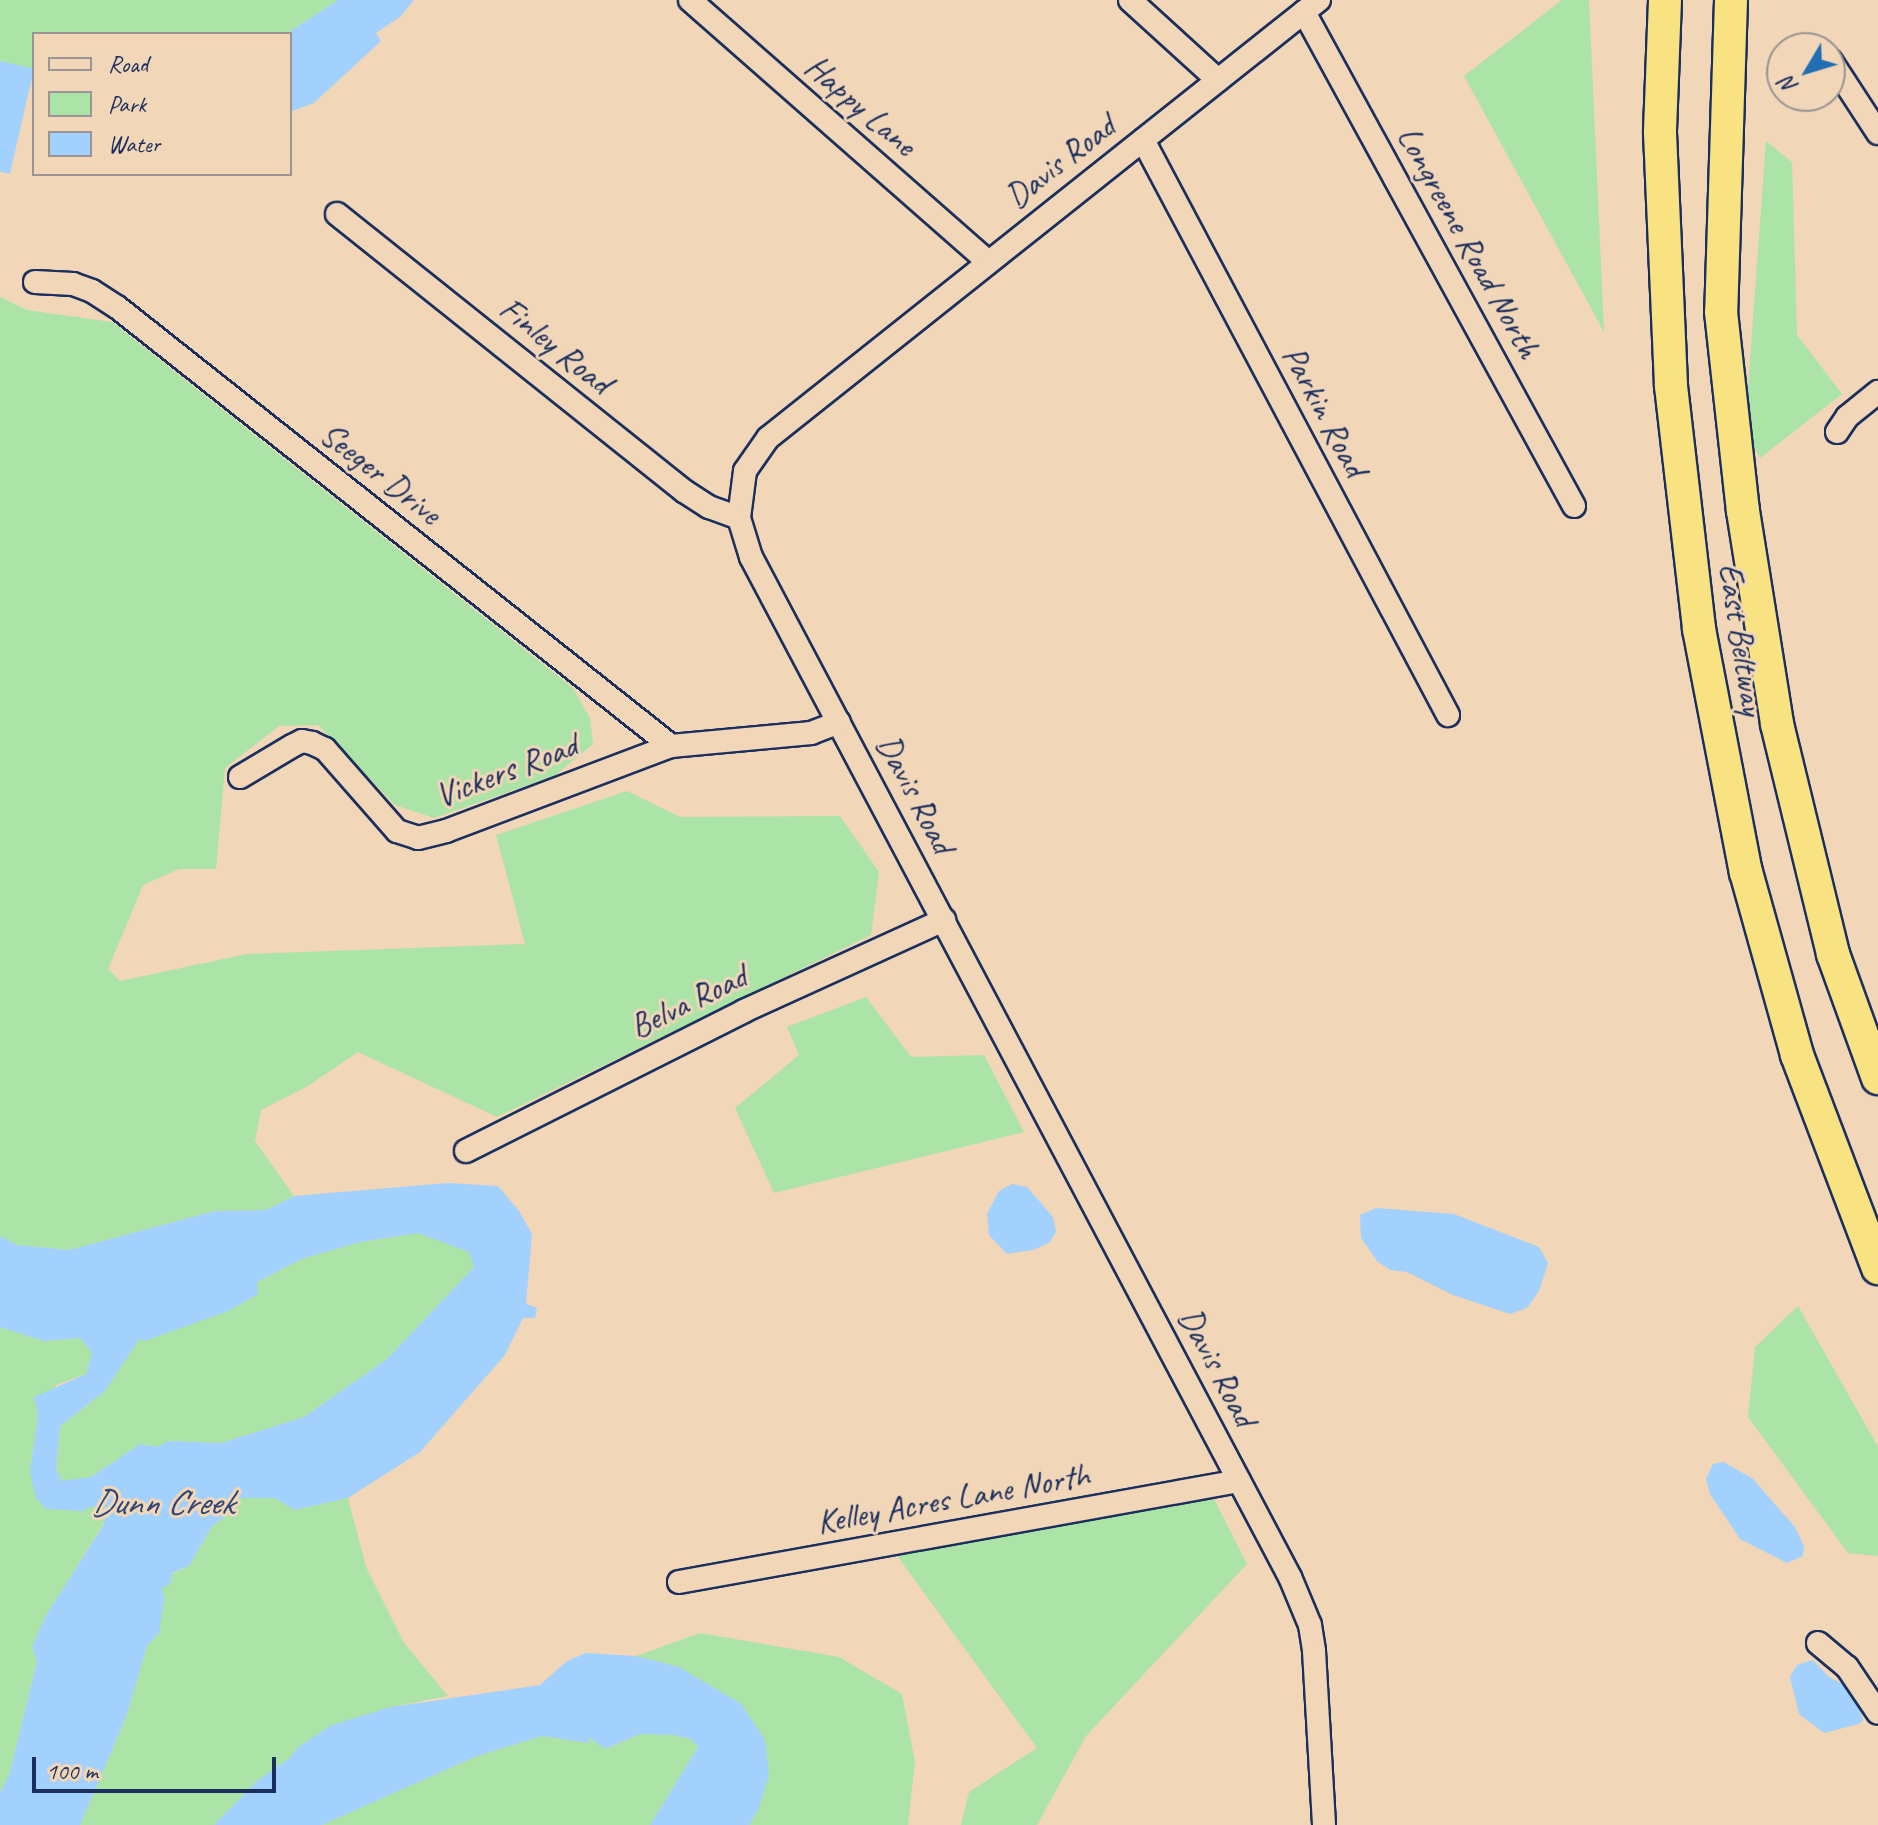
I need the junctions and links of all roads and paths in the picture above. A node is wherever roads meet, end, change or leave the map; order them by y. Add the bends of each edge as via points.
1 (690, 0) edge
2 (1130, 0) edge
3 (1665, 0) edge
4 (1731, 0) edge
5 (1312, 6) edge
6 (1218, 80) junction
7 (1846, 84) edge
8 (1878, 133) edge
9 (1143, 140) junction
10 (337, 214) dead end
11 (988, 262) junction
12 (35, 282) dead end
13 (1878, 392) edge
14 (1837, 432) dead end
15 (1574, 506) dead end
16 (739, 518) junction
17 (1448, 715) dead end
18 (839, 722) junction
19 (671, 746) junction
20 (240, 777) dead end
21 (944, 920) junction
22 (1878, 1078) edge
23 (466, 1151) dead end
24 (1878, 1268) edge
25 (1239, 1481) junction
26 (679, 1582) dead end
27 (1818, 1643) dead end
28 (1878, 1713) edge
29 (1324, 1825) edge

1 - 11 street, Happy Lane
2 - 6 street
3 - 24 highway, East Beltway via 1660,133 1671,386 1699,629 1746,872 1797,1055
4 - 22 highway, East Beltway via 1721,312 1743,511 1780,739 1833,954
5 - 6 street, Davis Road
5 - 15 street, Longreene Road North
6 - 9 street, Davis Road
7 - 8 street
9 - 11 street, Davis Road
9 - 17 street, Parkin Road
10 - 16 street, Finley Road via 684,491
11 - 16 street, Davis Road via 768,438 745,471
12 - 19 street, Seeger Drive via 73,284 117,307
13 - 14 street
16 - 18 street, Davis Road via 751,557
18 - 19 street, Vickers Road via 811,733
18 - 21 street, Davis Road
19 - 20 street, Vickers Road via 418,838 397,831 325,749 312,743 292,746
21 - 23 street, Belva Road via 744,1011
21 - 25 street, Davis Road
25 - 26 street, Kelley Acres Lane North
25 - 29 street, Davis Road via 1310,1625
27 - 28 street via 1847,1667

